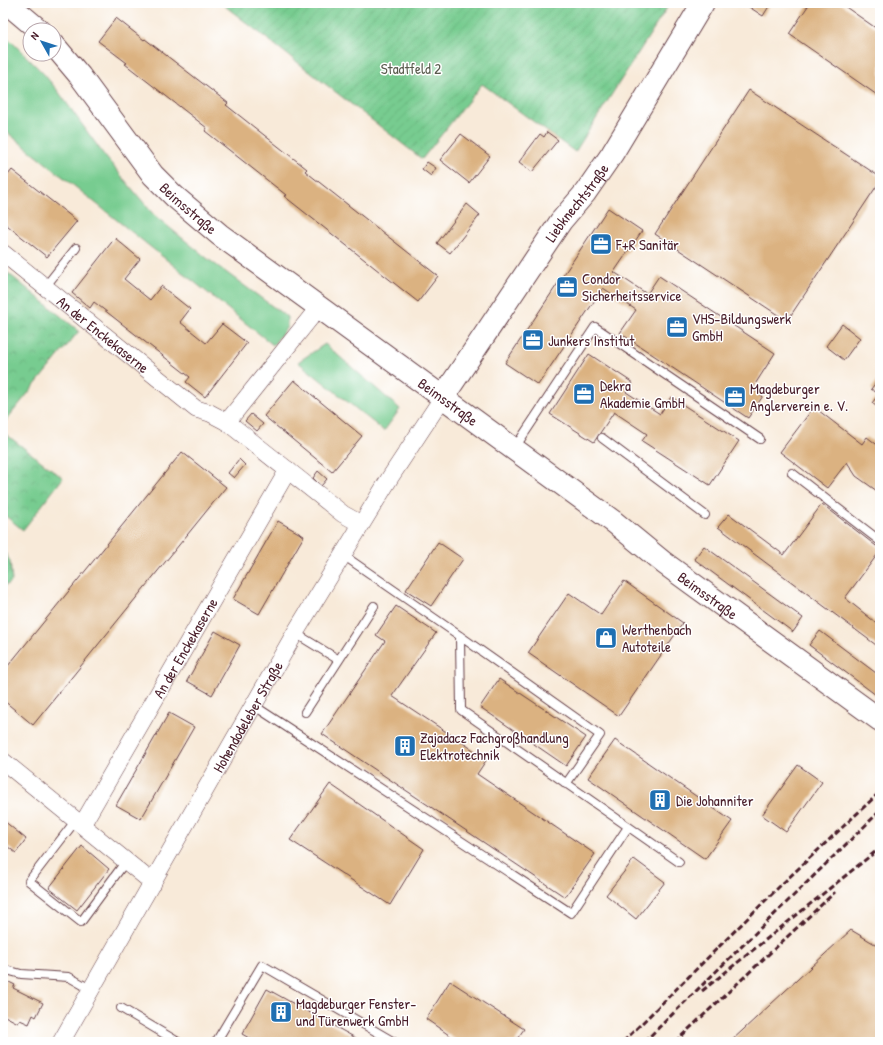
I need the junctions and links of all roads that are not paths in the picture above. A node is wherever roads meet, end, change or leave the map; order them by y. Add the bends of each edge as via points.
1 (7, 3) edge
2 (703, 3) edge
3 (30, 22) edge
4 (62, 55) edge
5 (76, 248) dead end
6 (3, 253) edge
7 (45, 287) junction
8 (319, 307) junction
9 (443, 397) junction
10 (227, 422) junction
11 (602, 438) dead end
12 (760, 439) dead end
13 (514, 450) junction
14 (288, 470) junction
15 (792, 473) dead end
16 (705, 515) dead end
17 (361, 524) junction
18 (880, 541) edge
19 (343, 555) junction
20 (374, 606) dead end
21 (295, 633) junction
22 (460, 636) junction
23 (339, 660) junction
24 (253, 705) junction
25 (305, 712) dead end
26 (880, 720) edge
27 (3, 761) edge
28 (566, 784) junction
29 (79, 823) junction
30 (628, 827) junction
31 (126, 861) junction
32 (679, 862) dead end
33 (153, 882) junction
34 (3, 969) edge
35 (90, 990) junction
36 (121, 1008) dead end
37 (61, 1042) edge
38 (178, 1042) edge
39 (216, 1042) edge
40 (394, 1042) edge

1 - 3 street
2 - 9 street, Liebknechtstraße via 607,160 585,193 561,221
4 - 8 street, Beimsstraße via 144,164 169,190 220,235
5 - 7 lane
6 - 7 street, An der Enckekaserne
7 - 10 street, An der Enckekaserne via 196,410 210,413
8 - 9 street, Beimsstraße
8 - 10 street
9 - 13 street, Beimsstraße
9 - 17 street, Hohendodeleber Straße
10 - 14 street, An der Enckekaserne
11 - 16 lane
12 - 13 lane via 594,327
13 - 26 street, Beimsstraße
14 - 17 street, An der Enckekaserne via 343,514
14 - 29 street, An der Enckekaserne
15 - 18 lane
17 - 19 street, Hohendodeleber Straße
19 - 21 street, Hohendodeleber Straße
19 - 22 lane
20 - 23 lane
21 - 23 lane
21 - 24 street, Hohendodeleber Straße
22 - 28 lane via 461,710
22 - 28 lane via 600,736
23 - 25 lane
24 - 30 lane via 570,913
24 - 33 street, Hohendodeleber Straße
27 - 29 street
28 - 30 lane
29 - 31 street
29 - 31 lane via 29,881 81,922
30 - 32 lane
31 - 33 street
33 - 35 street, Hohendodeleber Straße
34 - 35 lane via 21,974 69,977
35 - 37 street, Hohendodeleber Straße
36 - 38 lane
39 - 40 lane via 262,965

